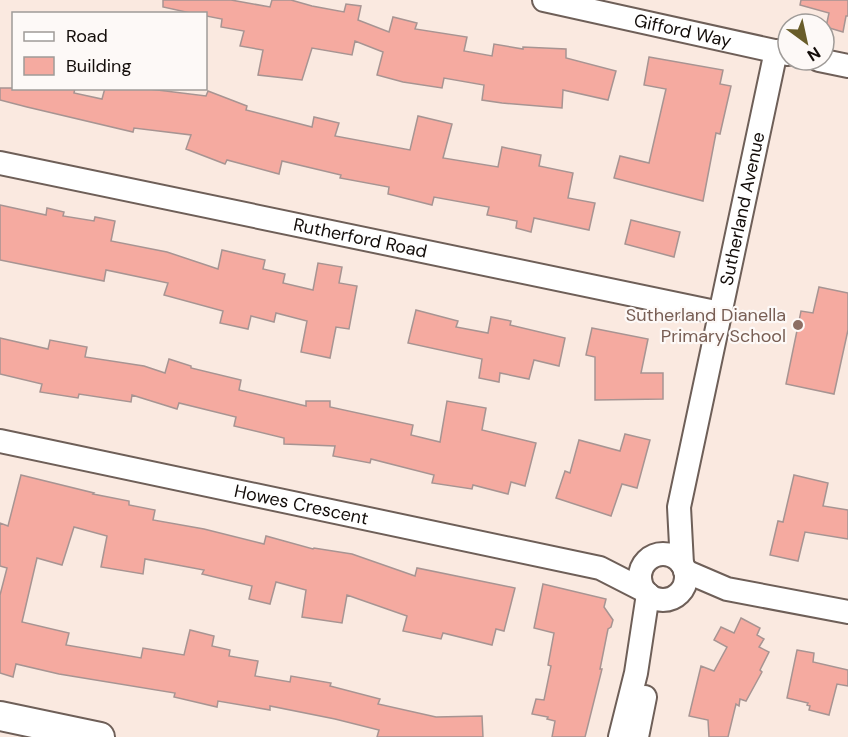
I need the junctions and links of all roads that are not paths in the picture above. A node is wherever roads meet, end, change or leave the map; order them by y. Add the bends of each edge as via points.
1 (544, 0) edge
2 (776, 51) edge
3 (777, 72) edge
4 (0, 163) edge
5 (720, 313) junction
6 (0, 441) edge
7 (679, 507) junction
8 (649, 560) junction
9 (600, 568) junction
10 (683, 568) junction
11 (727, 589) junction
12 (659, 594) junction
13 (848, 612) edge
14 (0, 716) edge
15 (630, 734) edge
16 (100, 737) edge

1 - 2 street, Gifford Way
3 - 5 street, Sutherland Avenue
4 - 5 street, Rutherford Road
5 - 7 street, Sutherland Avenue
6 - 9 street, Howes Crescent
7 - 8 street, Sutherland Avenue
7 - 10 street, Sutherland Avenue
8 - 9 street, Howes Crescent
8 - 10 street via 669,555
8 - 12 street via 640,574
9 - 12 street, Howes Crescent
10 - 11 street
10 - 12 street via 686,579
11 - 12 street
11 - 13 street
12 - 15 street via 663,609
14 - 16 main road

